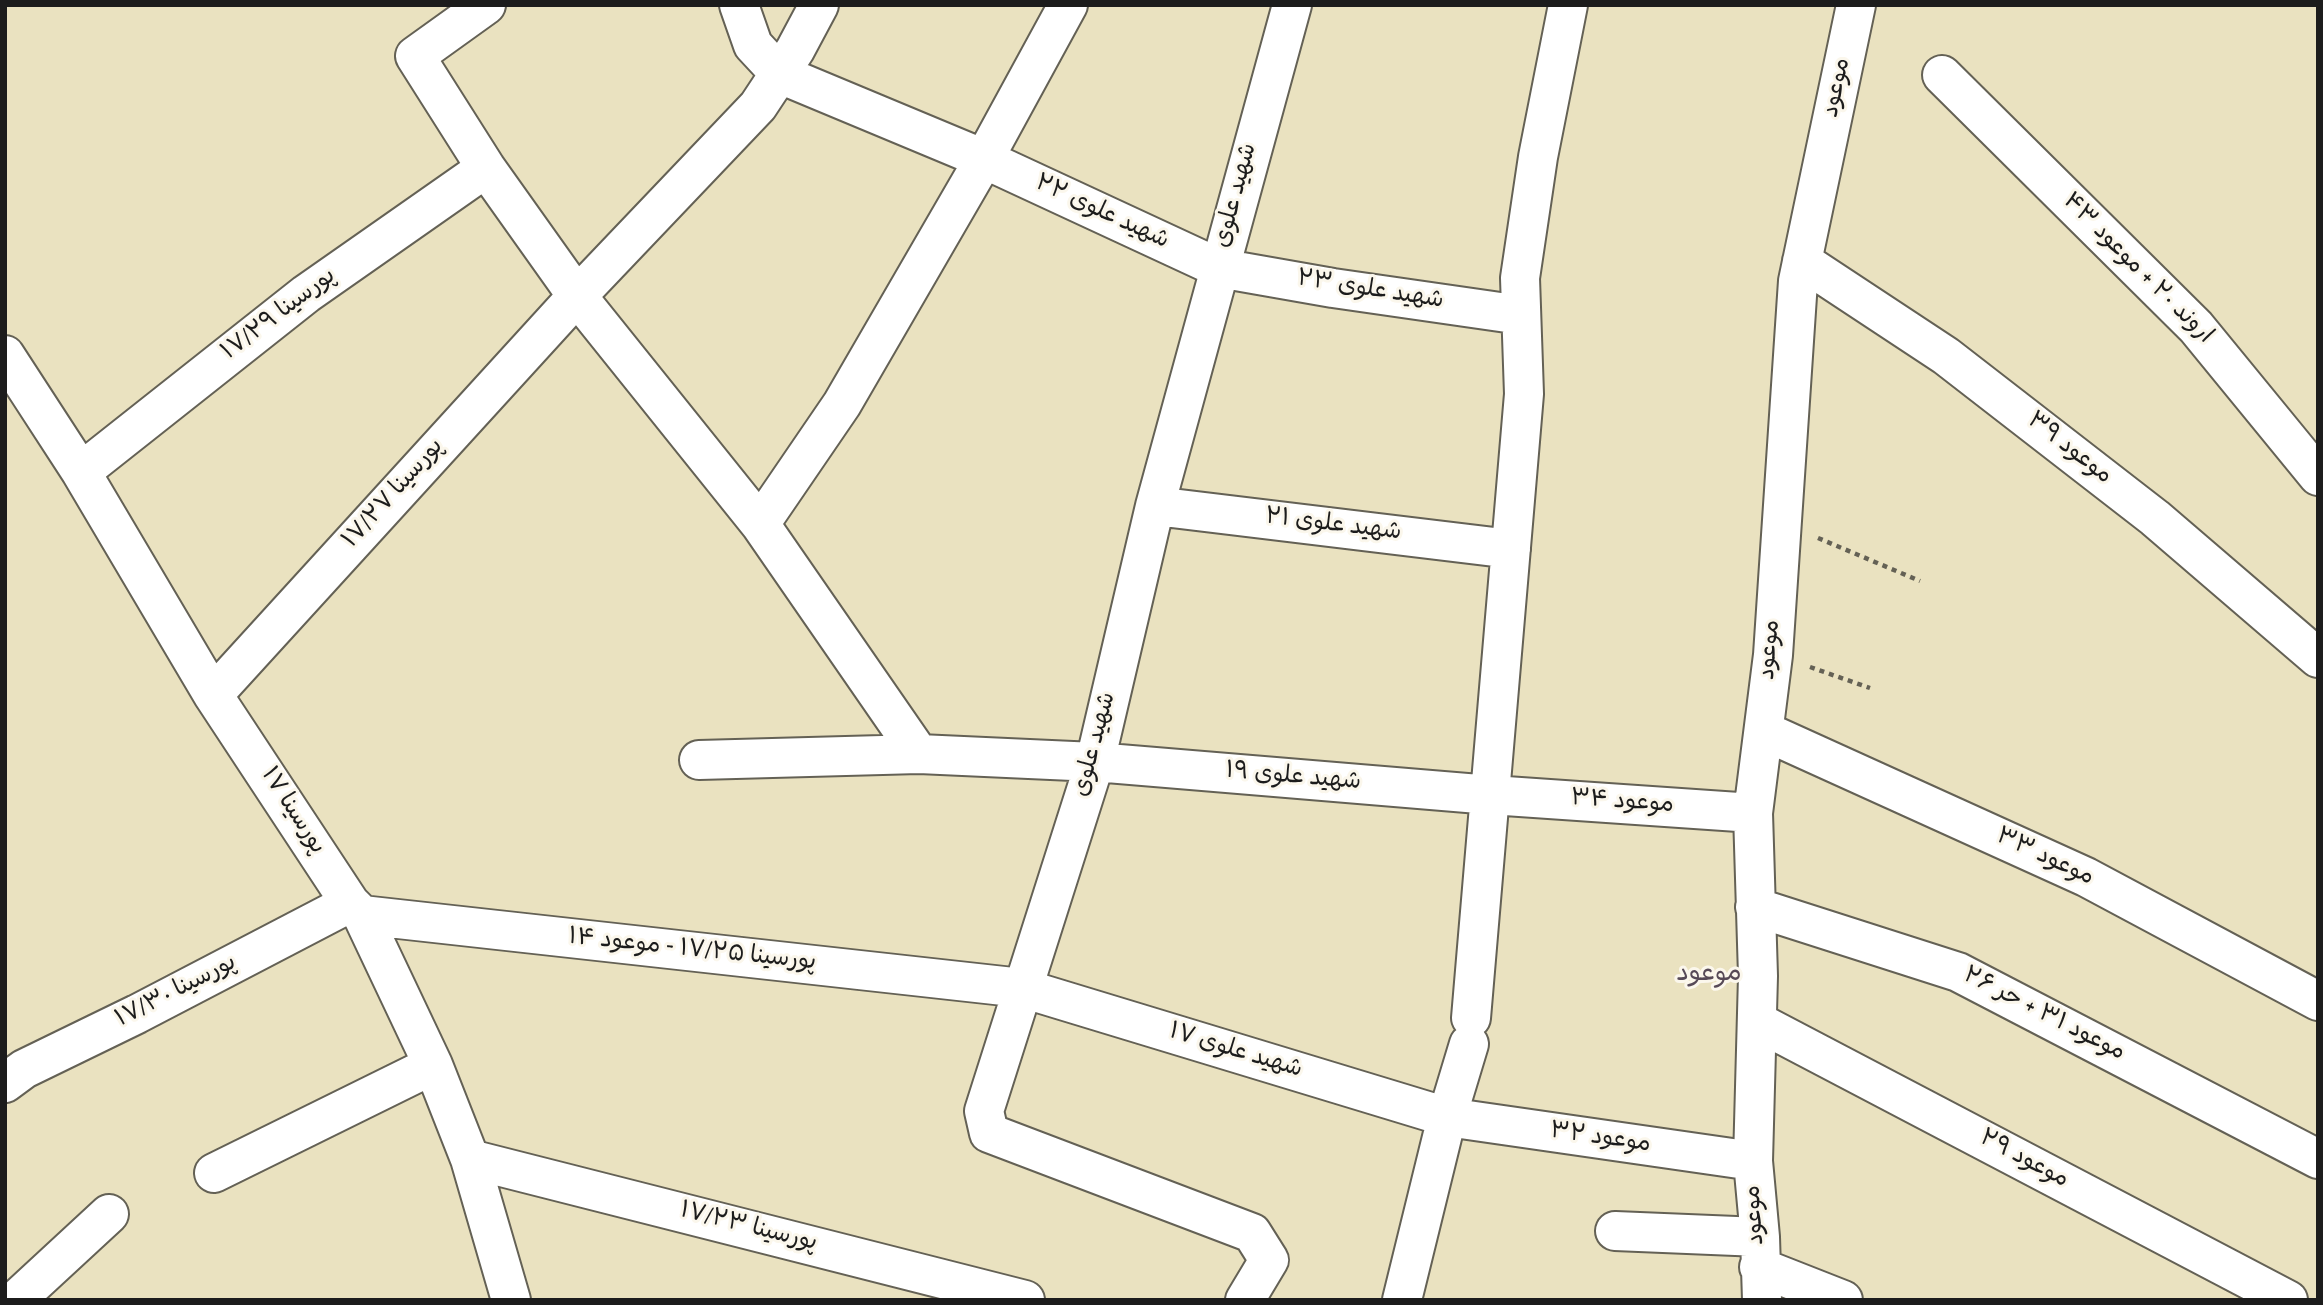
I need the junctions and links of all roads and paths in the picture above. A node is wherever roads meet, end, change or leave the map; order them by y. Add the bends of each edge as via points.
1 (485, 5) edge
2 (739, 5) edge
3 (819, 5) edge
4 (1068, 5) edge
5 (1292, 5) edge
6 (1569, 5) edge
7 (1856, 5) edge
8 (780, 74) junction
9 (1942, 75) dead end
10 (984, 159) junction
11 (486, 168) junction
12 (1802, 261) junction
13 (1219, 268) junction
14 (577, 296) junction
15 (1521, 315) junction
16 (5, 355) edge
17 (81, 472) junction
18 (2318, 476) edge
19 (1154, 506) junction
20 (1782, 523) junction
21 (760, 524) junction
22 (1511, 549) junction
23 (1920, 580) dead end
24 (1773, 655) junction
25 (2318, 658) edge
26 (1870, 688) dead end
27 (213, 695) junction
28 (1764, 731) junction
29 (919, 754) junction
30 (699, 760) dead end
31 (1095, 762) junction
32 (1491, 795) junction
33 (1753, 813) junction
34 (1755, 908) junction
35 (356, 909) junction
36 (1022, 988) junction
37 (2318, 1001) edge
38 (1758, 1022) junction
39 (433, 1065) junction
40 (5, 1083) edge
41 (1447, 1117) junction
42 (2318, 1158) edge
43 (470, 1159) junction
44 (1753, 1161) junction
45 (214, 1173) dead end
46 (109, 1214) dead end
47 (1615, 1231) dead end
48 (1760, 1268) edge
49 (16, 1300) edge
50 (511, 1300) edge
51 (1025, 1300) edge
52 (1245, 1300) edge
53 (1402, 1300) edge
54 (1843, 1300) edge
55 (2288, 1300) edge

1 - 11 street via 415,56
2 - 8 street via 753,45
3 - 8 street, پورسینا ۱۷/۲۷
4 - 10 street
5 - 13 street, شهید علوی
6 - 15 street via 1538,157 1520,278
7 - 12 street, موعود
8 - 10 street, شهید علوی ۲۲
8 - 14 street, پورسینا ۱۷/۲۷ via 758,106
9 - 18 street, اروند ۲۰ + موعود ۴۳ via 2196,327
10 - 13 street, شهید علوی ۲۲
10 - 21 street via 842,404
11 - 14 street
11 - 17 street, پورسینا ۱۷/۲۹ via 306,294
12 - 20 street, موعود
12 - 25 street, موعود ۳۹ via 1957,364 2155,517
13 - 15 street, شهید علوی ۲۳
13 - 19 street, شهید علوی
14 - 21 street
14 - 27 street, پورسینا ۱۷/۲۷
15 - 22 street via 1524,394
16 - 17 street, پورسینا ۱۷
17 - 27 street, پورسینا ۱۷
19 - 22 street, شهید علوی ۲۱
19 - 31 street, شهید علوی
20 - 23 path
20 - 24 street, موعود
21 - 29 street
22 - 32 street
24 - 26 path
24 - 28 street, موعود
27 - 35 street, پورسینا ۱۷
28 - 33 street, موعود
28 - 37 street, موعود ۳۳ via 2086,877
29 - 30 street, شهید علوی ۱۹
29 - 31 street, شهید علوی ۱۹
31 - 32 street, شهید علوی ۱۹
31 - 36 street, شهید علوی
32 - 33 street, موعود ۳۴
32 - 41 street via 1470,1031
33 - 34 street, موعود
34 - 38 street, موعود
34 - 42 street, موعود ۳۱ + حر ۲۶ via 1958,972
35 - 36 street, پورسینا ۱۷/۲۵ - موعود ۱۴
35 - 39 street, پورسینا ۱۷
35 - 40 street, پورسینا ۱۷/۳۰ via 24,1069
36 - 41 street, شهید علوی ۱۷
36 - 52 street, شهید علوی via 984,1111 989,1133 1252,1233 1269,1260
38 - 44 street, موعود
38 - 55 street, موعود ۲۹
39 - 43 street, پورسینا ۱۷
39 - 45 street
41 - 44 street, موعود ۳۲
41 - 53 street
43 - 50 street, پورسینا ۱۷
43 - 51 street, پورسینا ۱۷/۲۳
44 - 48 street, موعود
46 - 49 street
47 - 48 street
48 - 54 street

